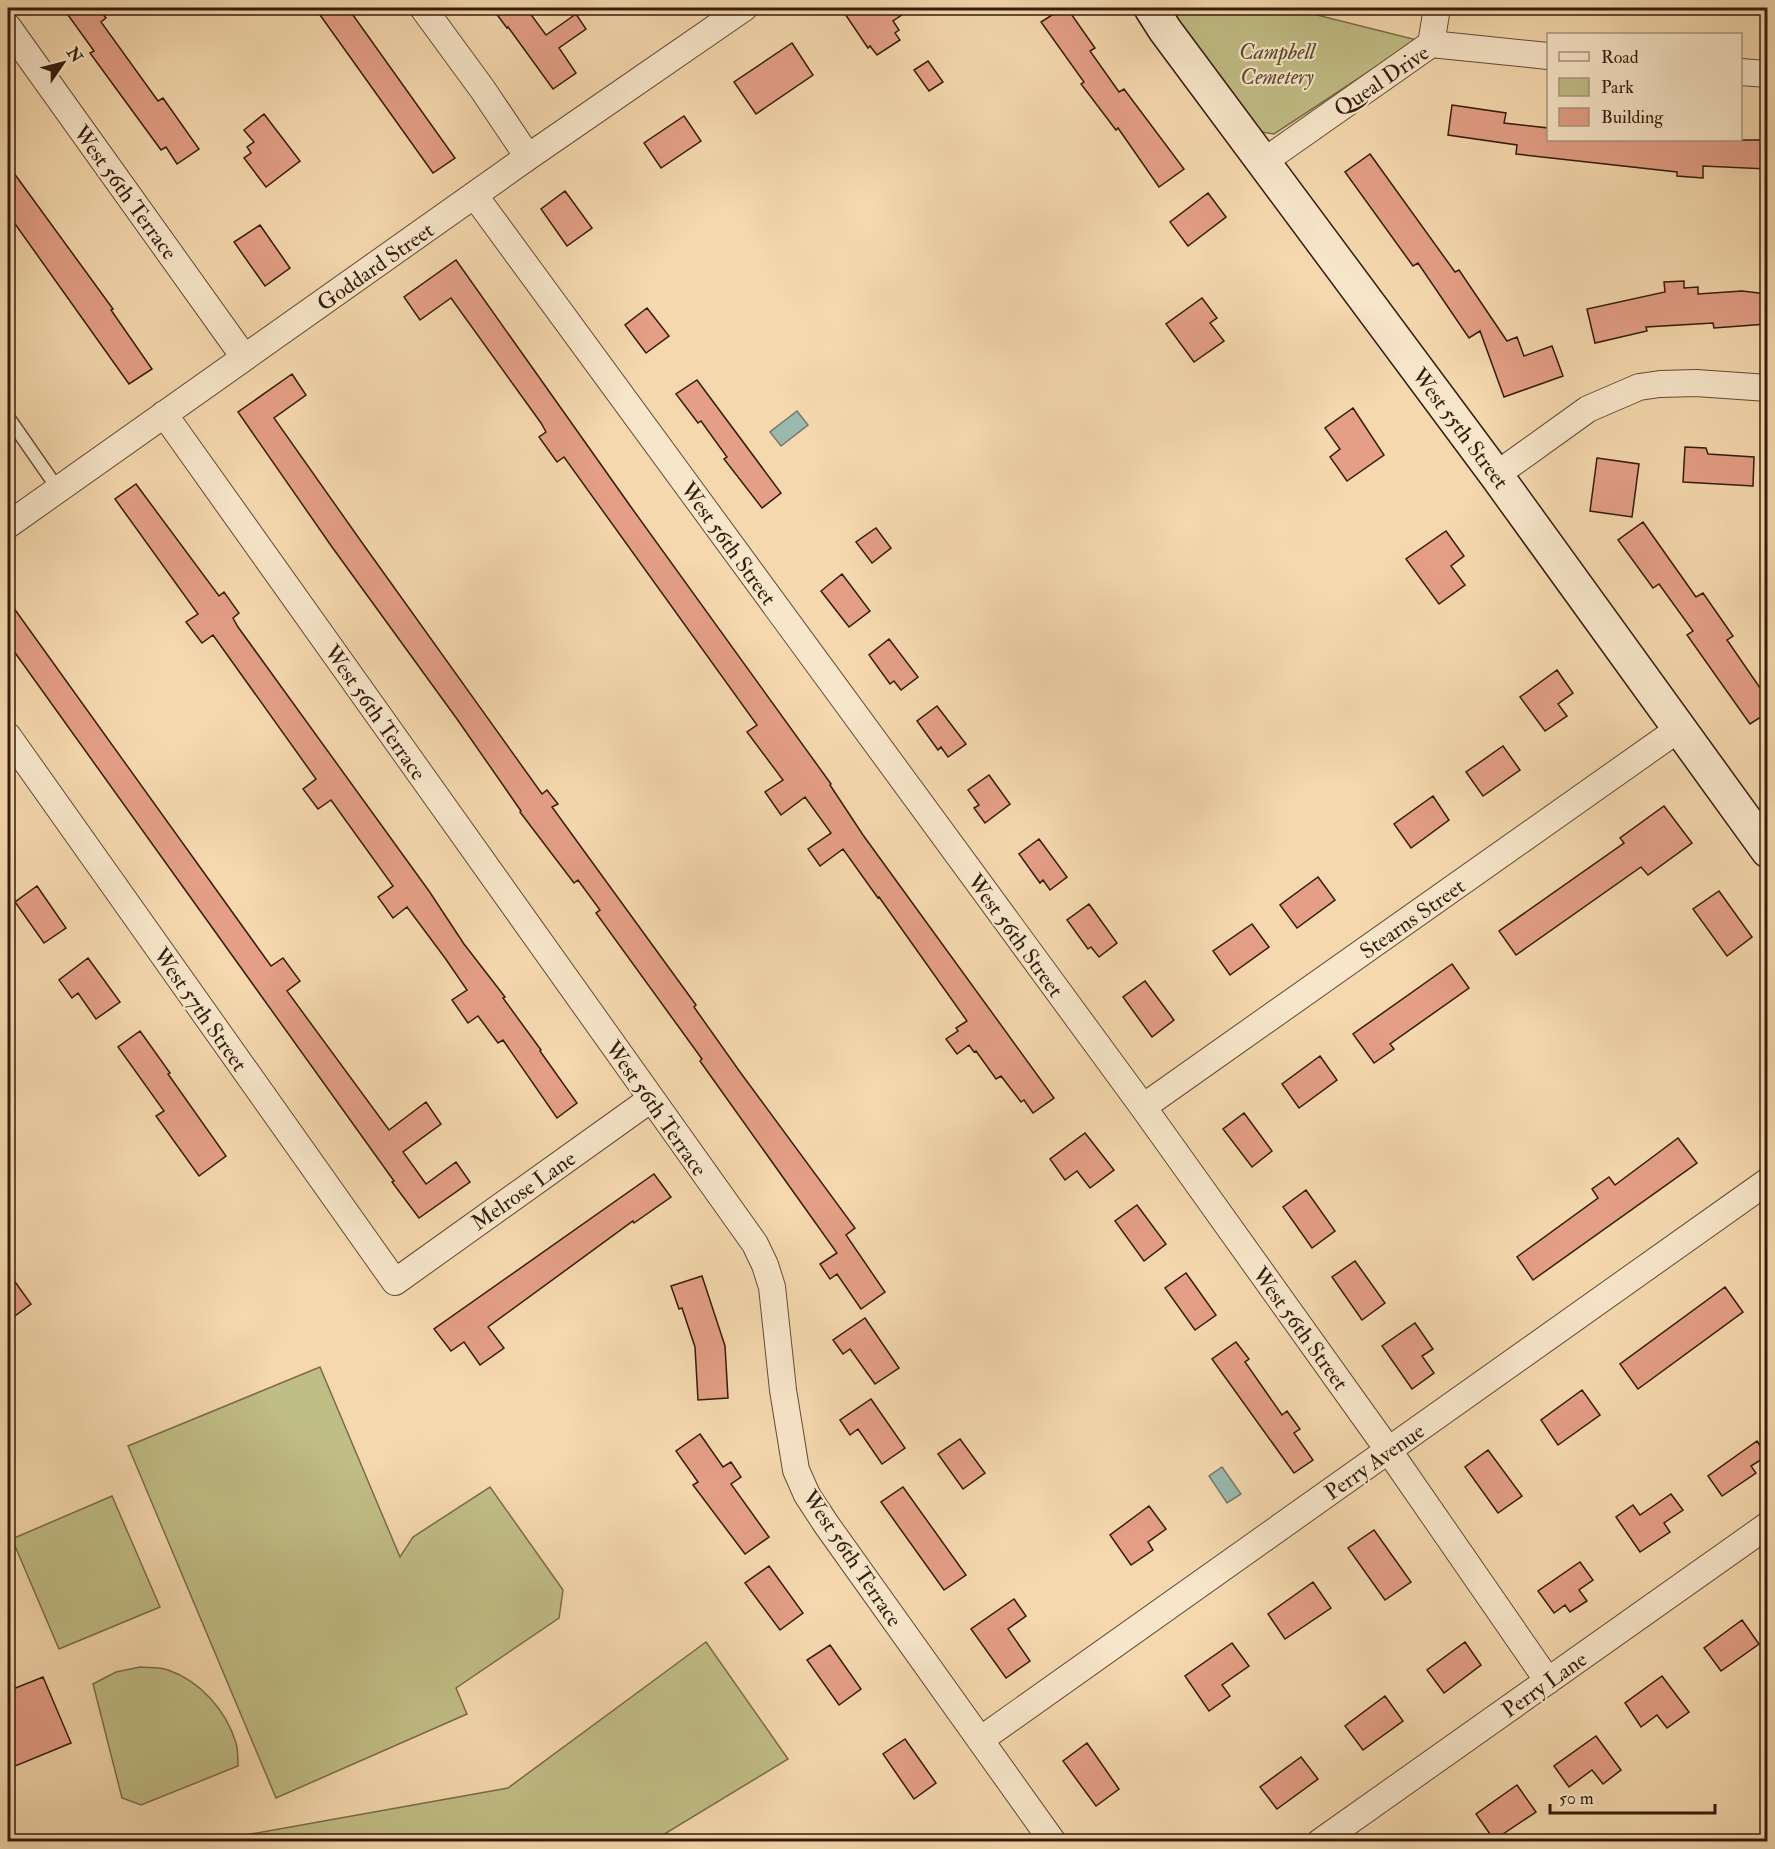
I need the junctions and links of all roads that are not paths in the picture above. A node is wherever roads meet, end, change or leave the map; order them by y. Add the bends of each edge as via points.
1 (423, 8) edge
2 (744, 8) edge
3 (1151, 8) edge
4 (1437, 8) edge
5 (8, 27) edge
6 (1431, 44) junction
7 (1547, 56) edge
8 (1742, 72) edge
9 (1767, 74) edge
10 (528, 157) junction
11 (1263, 162) junction
12 (475, 196) junction
13 (244, 357) junction
14 (1767, 388) edge
15 (164, 414) junction
16 (8, 417) edge
17 (1496, 475) junction
18 (58, 489) junction
19 (8, 525) edge
20 (1680, 728) junction
21 (8, 736) edge
22 (1767, 851) edge
23 (651, 1099) junction
24 (1143, 1107) junction
25 (1767, 1182) edge
26 (395, 1282) joint
27 (1389, 1451) junction
28 (1767, 1525) edge
29 (1548, 1681) junction
30 (980, 1740) junction
31 (1053, 1842) edge
32 (1320, 1842) edge

1 - 10 street
2 - 10 street, Goddard Street
3 - 11 street, West 55th Street
4 - 6 street
5 - 13 street, West 56th Terrace
6 - 7 street, Queal Drive
6 - 11 street, Queal Drive
8 - 9 street
10 - 12 street, Goddard Street
11 - 17 street, West 55th Street
12 - 13 street, Goddard Street
12 - 24 street, West 56th Street
13 - 15 street, Goddard Street
14 - 17 street via 1696,383 1639,387 1588,409
15 - 18 street, Goddard Street
15 - 23 street, West 56th Terrace
16 - 18 lane
17 - 20 street, West 55th Street
18 - 19 street, Goddard Street
20 - 22 street, West 55th Street
20 - 24 street, Stearns Street
21 - 26 street, West 57th Street
23 - 26 street, Melrose Lane
23 - 30 street, West 56th Terrace via 765,1265 772,1287 796,1470 807,1495
24 - 27 street, West 56th Street
25 - 27 street, Perry Avenue
27 - 29 street, West 56th Street
27 - 30 street, Perry Avenue
28 - 29 street, Perry Lane
29 - 32 street, Perry Lane
30 - 31 street, West 56th Terrace

